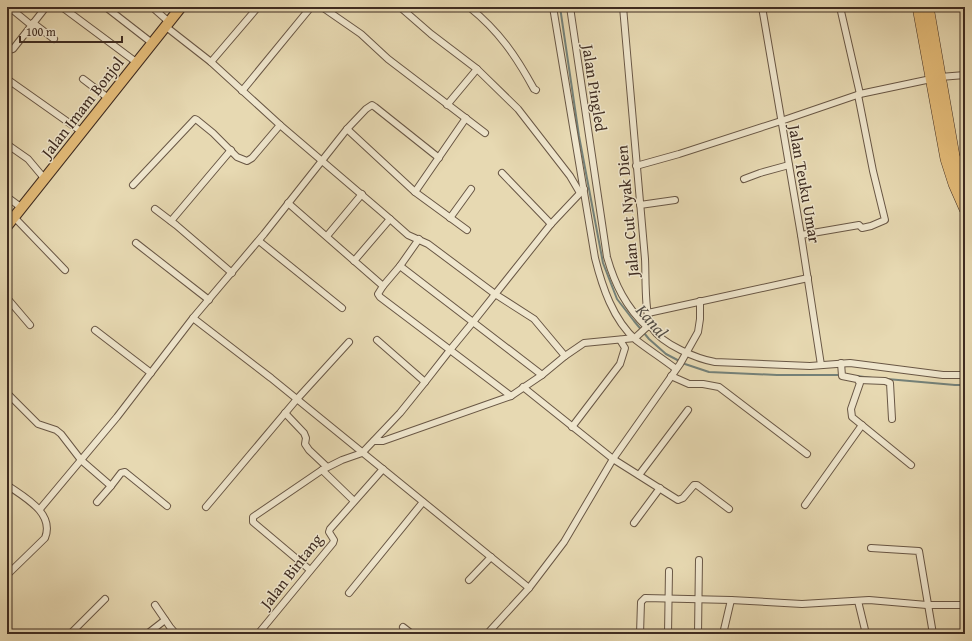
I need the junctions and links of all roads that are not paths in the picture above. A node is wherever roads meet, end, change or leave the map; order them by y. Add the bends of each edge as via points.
1 (9, 7) edge
2 (46, 7) edge
3 (62, 7) edge
4 (152, 7) edge
5 (181, 7) edge
6 (258, 7) edge
7 (311, 7) edge
8 (322, 7) edge
9 (400, 7) edge
10 (469, 7) edge
11 (553, 7) edge
12 (570, 7) edge
13 (623, 7) edge
14 (762, 7) edge
15 (840, 7) edge
16 (107, 8) edge
17 (924, 11) edge
18 (32, 24) junction
19 (167, 24) junction
20 (54, 39) dead end
21 (152, 43) junction
22 (7, 51) edge
23 (136, 62) junction
24 (211, 62) junction
25 (477, 69) junction
26 (965, 74) edge
27 (936, 78) junction
28 (7, 79) edge
29 (83, 80) dead end
30 (536, 90) dead end
31 (242, 91) junction
32 (859, 94) junction
33 (108, 98) junction
34 (447, 105) junction
35 (466, 118) junction
36 (781, 121) junction
37 (280, 125) junction
38 (347, 129) junction
39 (82, 132) junction
40 (485, 133) dead end
41 (8, 145) edge
42 (231, 150) junction
43 (439, 158) junction
44 (322, 162) junction
45 (789, 165) junction
46 (636, 166) junction
47 (502, 173) dead end
48 (44, 178) junction
49 (744, 179) dead end
50 (133, 185) dead end
51 (472, 189) dead end
52 (965, 189) edge
53 (582, 191) junction
54 (415, 192) junction
55 (362, 194) junction
56 (7, 197) edge
57 (675, 200) dead end
58 (288, 203) junction
59 (640, 205) junction
60 (22, 208) junction
61 (155, 209) dead end
62 (965, 209) edge
63 (14, 217) junction
64 (450, 218) junction
65 (390, 219) junction
66 (171, 221) junction
67 (550, 224) junction
68 (7, 226) edge
69 (467, 230) dead end
70 (801, 235) junction
71 (327, 236) junction
72 (419, 239) junction
73 (259, 240) junction
74 (136, 243) dead end
75 (354, 261) junction
76 (400, 266) junction
77 (65, 270) dead end
78 (232, 274) junction
79 (808, 278) junction
80 (383, 286) junction
81 (495, 294) junction
82 (7, 298) edge
83 (209, 300) junction
84 (700, 301) junction
85 (342, 308) dead end
86 (648, 312) junction
87 (193, 318) junction
88 (474, 322) junction
89 (30, 326) dead end
90 (648, 327) junction
91 (95, 330) dead end
92 (636, 338) junction
93 (376, 340) dead end
94 (620, 340) junction
95 (349, 342) dead end
96 (450, 350) junction
97 (686, 354) junction
98 (565, 356) junction
99 (841, 364) junction
100 (821, 365) junction
101 (678, 367) junction
102 (151, 373) junction
103 (542, 375) junction
104 (965, 375) edge
105 (671, 376) junction
106 (859, 380) junction
107 (425, 382) junction
108 (523, 387) junction
109 (7, 393) edge
110 (511, 396) junction
111 (297, 399) junction
112 (688, 410) dead end
113 (285, 413) junction
114 (892, 419) dead end
115 (862, 425) junction
116 (572, 427) junction
117 (374, 441) junction
118 (362, 453) junction
119 (807, 454) dead end
120 (613, 459) junction
121 (81, 460) junction
122 (911, 465) dead end
123 (324, 468) junction
124 (383, 469) junction
125 (639, 475) junction
126 (7, 485) edge
127 (111, 486) junction
128 (660, 488) junction
129 (354, 501) junction
130 (97, 502) dead end
131 (423, 502) junction
132 (805, 505) dead end
133 (167, 506) dead end
134 (206, 507) dead end
135 (729, 509) dead end
136 (40, 510) junction
137 (634, 523) dead end
138 (871, 548) dead end
139 (490, 557) junction
140 (699, 560) dead end
141 (310, 570) junction
142 (669, 570) dead end
143 (7, 575) edge
144 (469, 580) dead end
145 (529, 588) junction
146 (349, 593) dead end
147 (105, 599) dead end
148 (669, 599) junction
149 (699, 600) junction
150 (731, 600) junction
151 (858, 601) junction
152 (155, 605) dead end
153 (927, 605) junction
154 (965, 606) edge
155 (165, 620) junction
156 (403, 627) dead end
157 (70, 634) edge
158 (147, 634) edge
159 (176, 634) edge
160 (258, 634) edge
161 (412, 634) edge
162 (487, 634) edge
163 (640, 634) edge
164 (668, 634) edge
165 (698, 634) edge
166 (723, 634) edge
167 (866, 634) edge
168 (933, 634) edge

1 - 18 street
2 - 18 street
3 - 23 street
4 - 19 street
5 - 19 main road, Jalan Imam Bonjol
6 - 24 street
7 - 31 street
8 - 34 street via 361,34 388,59
9 - 25 street
10 - 30 street via 499,34
11 - 53 street
12 - 90 street, Jalan Pingled via 607,257 621,295
13 - 46 street, Jalan Cut Nyak Dien
14 - 36 street, Jalan Teuku Umar
15 - 32 street
16 - 21 street
17 - 27 highway
18 - 20 street
18 - 22 street via 13,49
19 - 21 main road, Jalan Imam Bonjol
19 - 24 street
21 - 23 main road, Jalan Imam Bonjol
23 - 33 main road, Jalan Imam Bonjol
24 - 31 street
25 - 34 street
25 - 53 street via 518,109
26 - 27 street
27 - 32 street
27 - 52 highway via 954,156
27 - 62 highway via 946,159
28 - 39 street
29 - 33 street
31 - 37 street
32 - 36 street
32 - 70 street via 885,220 862,228 859,225
33 - 39 main road, Jalan Imam Bonjol
34 - 35 street
35 - 40 street
35 - 43 street
36 - 45 street, Jalan Teuku Umar
36 - 46 street
37 - 42 street via 249,161 237,157
37 - 44 street
38 - 43 street via 369,106 373,106
38 - 44 street
38 - 54 street
39 - 48 main road, Jalan Imam Bonjol
41 - 48 street via 28,159
42 - 50 street via 195,119
42 - 66 street
43 - 54 street
44 - 55 street
44 - 58 street
45 - 49 street
45 - 70 street, Jalan Teuku Umar
46 - 59 street, Jalan Cut Nyak Dien
47 - 67 street
48 - 60 main road, Jalan Imam Bonjol
51 - 64 street
53 - 67 street
53 - 92 street via 600,277 614,312
54 - 64 street
55 - 65 street
55 - 71 street
56 - 60 street
57 - 59 street
58 - 71 street
58 - 73 street
59 - 86 street, Jalan Cut Nyak Dien
60 - 63 main road, Jalan Imam Bonjol
61 - 66 street
63 - 68 main road, Jalan Imam Bonjol
63 - 77 street
64 - 69 street
65 - 72 street via 408,234
65 - 75 street
66 - 78 street
67 - 81 street
70 - 79 street, Jalan Teuku Umar
71 - 75 street
72 - 76 street
72 - 81 street
73 - 78 street
73 - 85 street
74 - 83 street
75 - 80 street
76 - 80 street
76 - 88 street
78 - 83 street
79 - 84 street
79 - 100 street, Jalan Teuku Umar
80 - 96 street via 378,292 380,298
81 - 88 street
81 - 98 street via 534,319
82 - 89 street
83 - 87 street
84 - 86 street
84 - 97 street via 699,326
86 - 90 street, Jalan Cut Nyak Dien
87 - 102 street
87 - 111 street
88 - 96 street
88 - 103 street
90 - 92 street
90 - 97 street
91 - 102 street
92 - 94 street
92 - 101 street
93 - 107 street
94 - 98 street via 584,343
94 - 116 street via 625,348 620,364
95 - 111 street
96 - 107 street
96 - 110 street
97 - 100 street via 715,362
97 - 101 street
98 - 103 street
99 - 100 street
99 - 104 street via 864,364 943,375
99 - 106 street via 842,376
101 - 105 street
102 - 121 street
103 - 108 street
105 - 119 street via 689,384 720,387
105 - 120 street
106 - 114 street via 890,383
106 - 115 street via 851,412 852,417
107 - 117 street
108 - 110 street
108 - 116 street
109 - 121 street via 38,424 61,434
110 - 117 street via 383,441
111 - 113 street
111 - 118 street
112 - 125 street
113 - 123 street via 304,433 305,444
113 - 134 street
115 - 122 street
115 - 132 street
116 - 120 street
117 - 118 street
118 - 123 street
118 - 124 street
120 - 125 street
120 - 145 street via 569,535
121 - 127 street
121 - 136 street
123 - 129 street
123 - 141 street via 254,515 252,519
124 - 129 street, Jalan Bintang
124 - 131 street
125 - 128 street
126 - 136 street
127 - 130 street
127 - 133 street via 121,473 125,472
128 - 135 street via 679,500 694,485 698,485
128 - 137 street
129 - 141 street, Jalan Bintang via 330,529 334,541
131 - 139 street
131 - 146 street
136 - 143 street via 47,523 48,532 45,538
138 - 153 street via 919,552
139 - 144 street
139 - 145 street
140 - 149 street
141 - 160 street, Jalan Bintang
142 - 148 street
145 - 162 street
147 - 157 street
148 - 149 street
148 - 163 street via 641,600
148 - 164 street
149 - 150 street
149 - 165 street
150 - 151 street via 802,604
150 - 166 street
151 - 153 street
151 - 167 street
152 - 155 street
153 - 154 street
153 - 168 street
155 - 158 street
155 - 159 street
156 - 161 street

